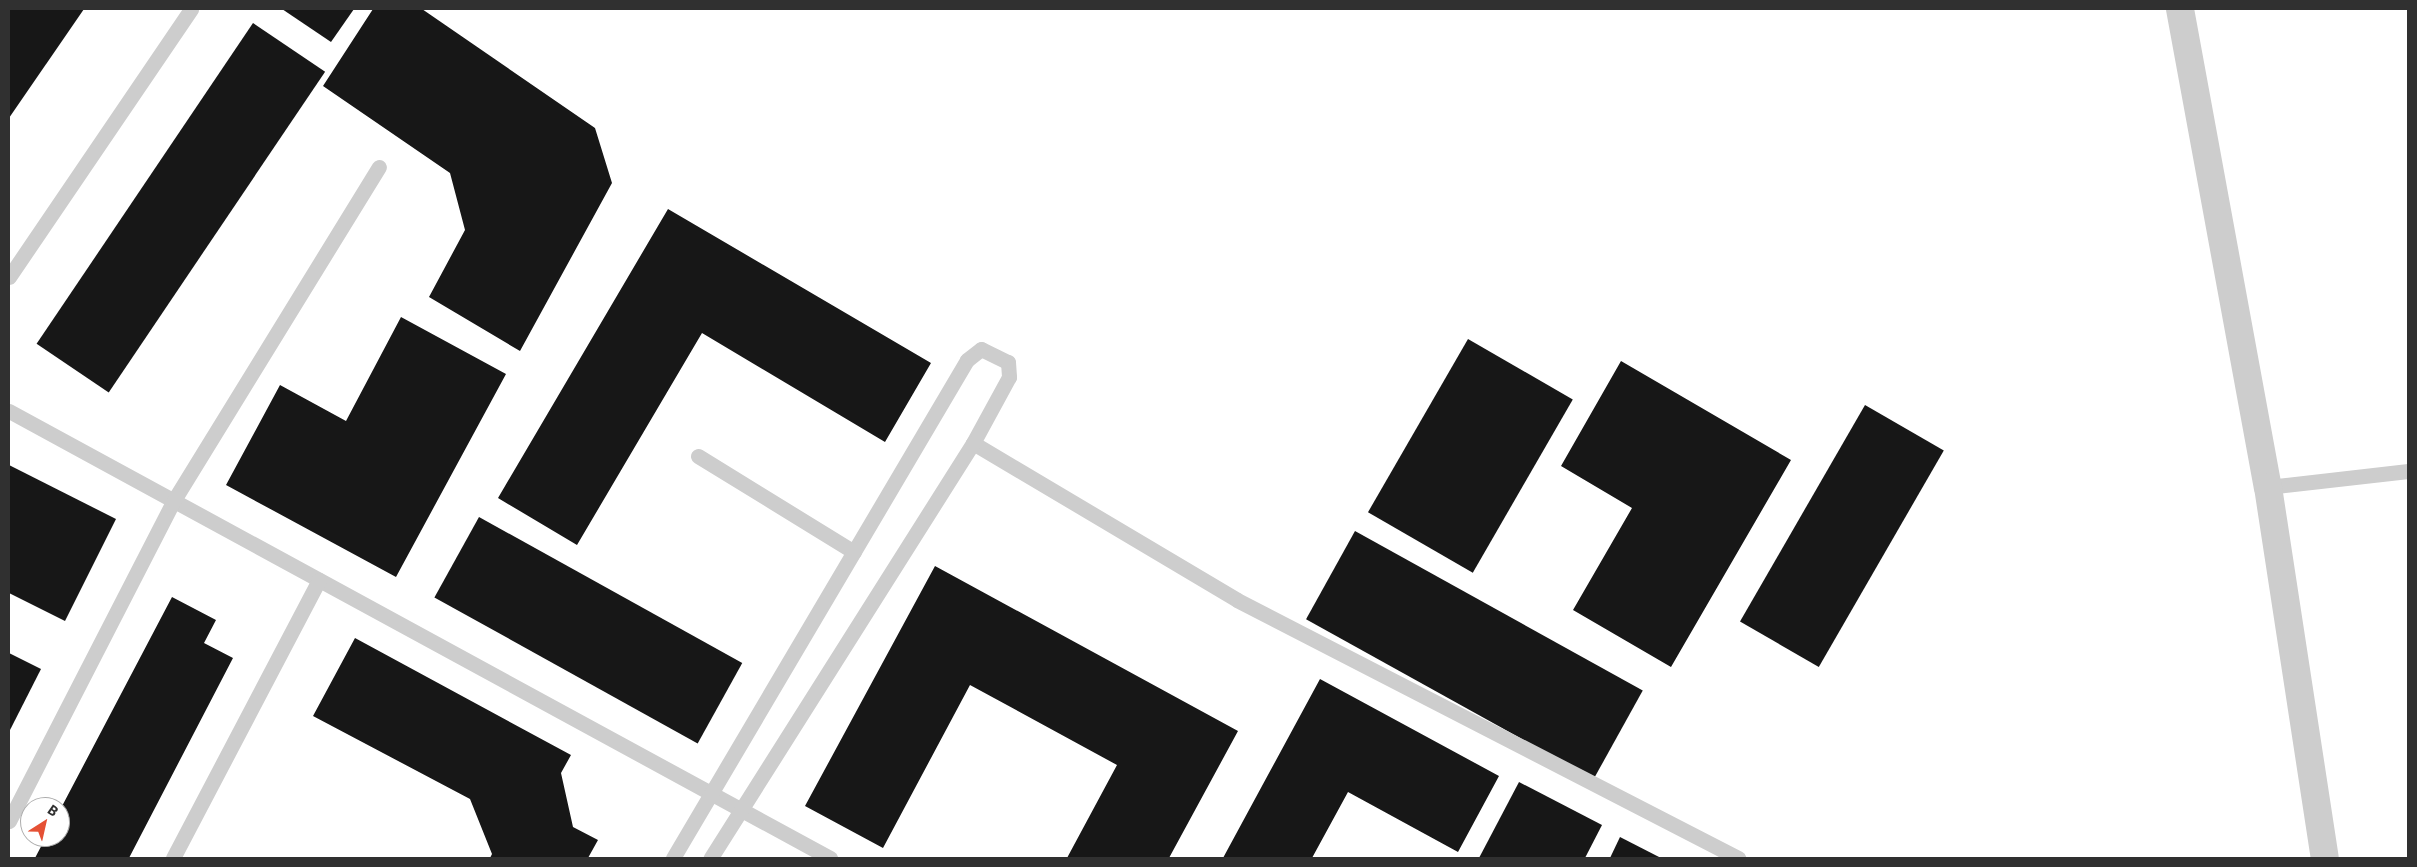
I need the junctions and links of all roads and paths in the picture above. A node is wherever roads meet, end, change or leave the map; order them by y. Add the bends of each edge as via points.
1 (191, 9) edge
2 (2180, 9) edge
3 (379, 167) dead end
4 (9, 277) edge
5 (9, 411) edge
6 (973, 443) junction
7 (698, 456) dead end
8 (2408, 471) edge
9 (2268, 487) junction
10 (174, 500) junction
11 (854, 552) junction
12 (318, 580) junction
13 (711, 794) junction
14 (740, 810) junction
15 (9, 821) edge
16 (173, 858) edge
17 (673, 858) edge
18 (712, 858) edge
19 (830, 858) edge
20 (1738, 858) edge
21 (2326, 858) edge

1 - 4 lane
2 - 9 street
3 - 10 lane
5 - 10 lane
6 - 11 lane via 1009,377 1008,362 981,349 967,360
6 - 14 lane
6 - 20 lane via 1237,600
7 - 11 lane
8 - 9 lane
9 - 21 street
10 - 12 lane
10 - 15 lane
11 - 13 lane
12 - 13 lane
12 - 16 lane
13 - 14 lane
13 - 17 lane
14 - 18 lane
14 - 19 lane

